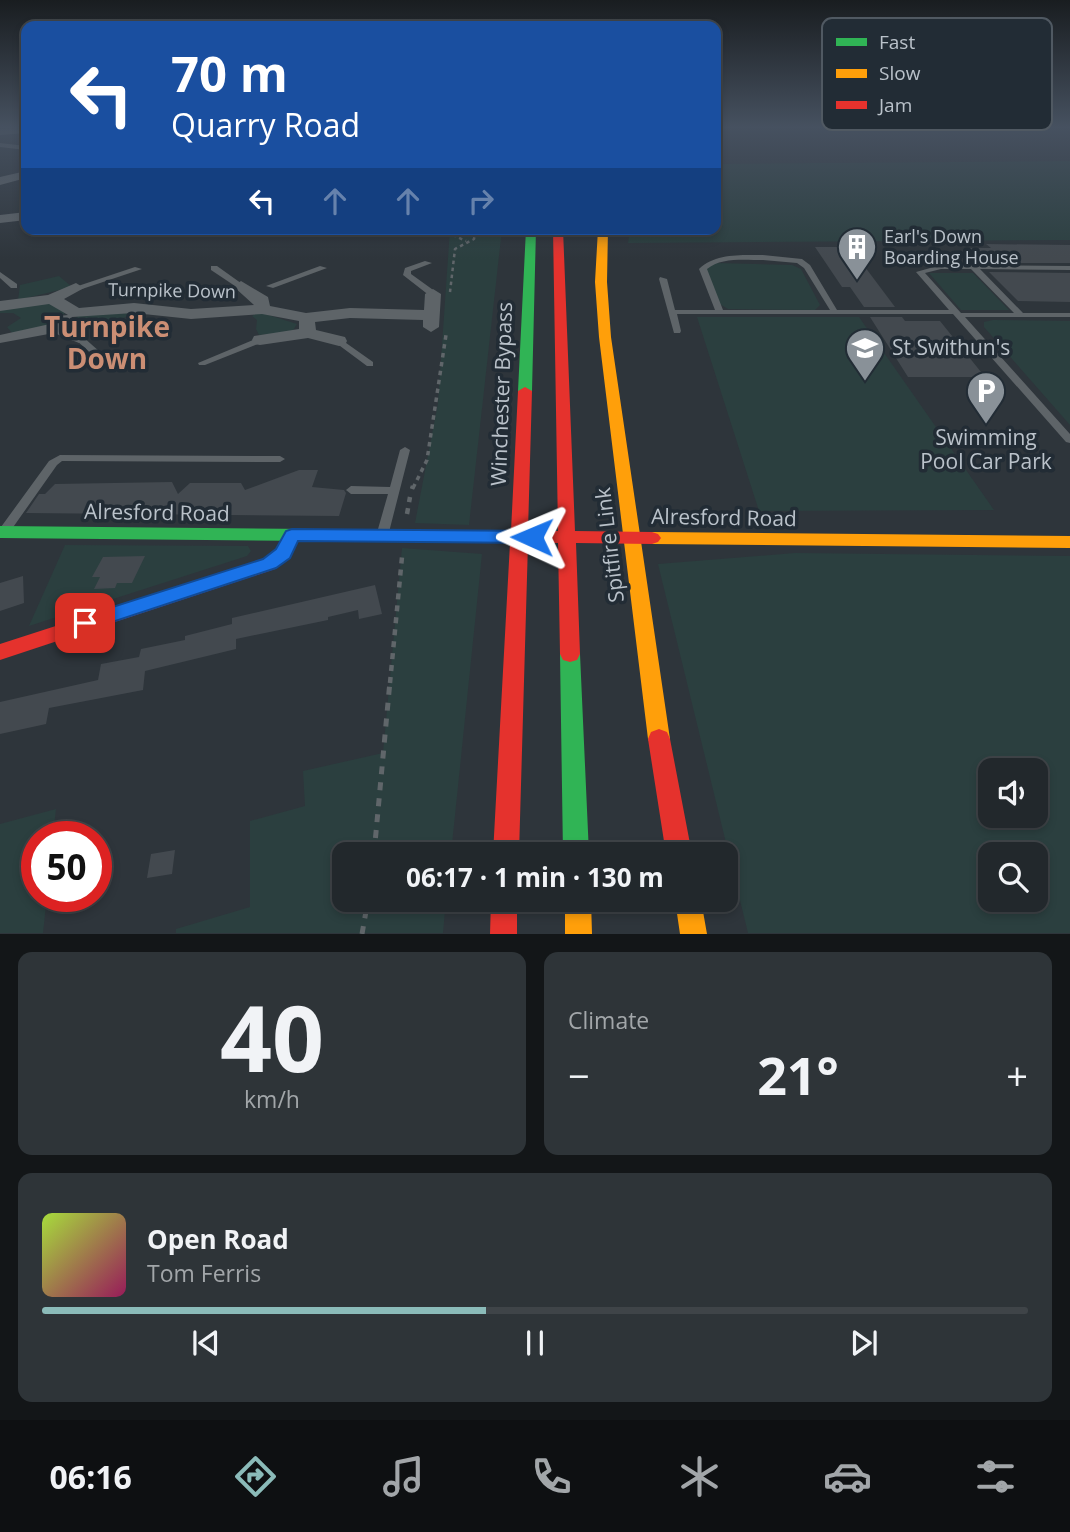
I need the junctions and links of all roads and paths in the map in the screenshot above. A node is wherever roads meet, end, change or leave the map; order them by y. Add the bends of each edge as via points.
1 (21, 175) edge
2 (0, 181) edge
3 (21, 217) edge
4 (0, 219) edge
5 (452, 235) edge
6 (475, 235) edge
7 (531, 235) edge
8 (558, 235) edge
9 (603, 235) edge
10 (428, 262) dead end
11 (973, 267) junction
12 (214, 268) dead end
13 (323, 268) dead end
14 (1070, 268) edge
15 (138, 269) dead end
16 (0, 274) edge
17 (663, 279) dead end
18 (14, 286) joint
19 (270, 286) joint
20 (76, 288) joint
21 (247, 290) junction
22 (433, 294) joint
23 (52, 299) junction
24 (6, 305) edge
25 (262, 309) junction
26 (672, 312) junction
27 (720, 312) junction
28 (835, 312) junction
29 (76, 313) junction
30 (956, 313) junction
31 (1021, 315) junction
32 (1070, 315) edge
33 (307, 326) junction
34 (56, 328) junction
35 (677, 331) dead end
36 (79, 338) joint
37 (1, 339) edge
38 (260, 340) joint
39 (339, 341) joint
40 (106, 362) dead end
41 (202, 363) dead end
42 (370, 364) dead end
43 (438, 403) dead end
44 (1070, 440) edge
45 (405, 450) dead end
46 (280, 459) dead end
47 (351, 491) dead end
48 (394, 491) junction
49 (407, 517) dead end
50 (1, 532) edge
51 (292, 535) junction
52 (394, 540) junction
53 (1070, 542) edge
54 (0, 652) edge
55 (375, 842) edge
56 (506, 842) edge
57 (576, 842) edge
58 (678, 842) edge
59 (366, 912) edge
60 (504, 912) edge
61 (578, 912) edge
62 (690, 912) edge
63 (362, 933) edge
64 (503, 933) edge
65 (579, 933) edge
66 (694, 933) edge

1 - 2 street
3 - 4 street
5 - 6 path via 466,242
7 - 56 main road, Winchester Bypass
8 - 57 main road
9 - 58 main road, Spitfire Link via 608,343 640,628
10 - 22 lane via 408,270 407,275
11 - 14 lane
11 - 30 lane via 920,272
11 - 31 lane
12 - 21 lane
13 - 19 lane
15 - 20 lane
16 - 18 lane
17 - 26 lane
18 - 24 street
19 - 21 street
20 - 23 street
21 - 25 street via 262,300
22 - 33 street, Turnpike Down via 431,322 349,313
23 - 24 street
23 - 29 street
25 - 29 street, Turnpike Down via 212,314 134,308
25 - 33 street, Turnpike Down
26 - 27 lane
26 - 35 lane
27 - 28 lane
27 - 28 lane via 703,268 724,258 799,261
28 - 30 lane
29 - 34 street
30 - 31 lane
30 - 44 lane
31 - 32 lane
33 - 38 street
33 - 39 street
34 - 36 street
34 - 37 street
36 - 40 lane
38 - 41 lane
39 - 42 lane
43 - 49 path via 427,460 412,488
45 - 48 lane
46 - 50 lane via 61,458
47 - 48 lane
48 - 52 lane
50 - 51 main road, Alresford Road
51 - 52 main road, Alresford Road
51 - 54 main road via 283,554 269,564
52 - 53 main road, Alresford Road
52 - 55 path
59 - 63 path
60 - 64 main road
61 - 65 main road
62 - 66 main road

